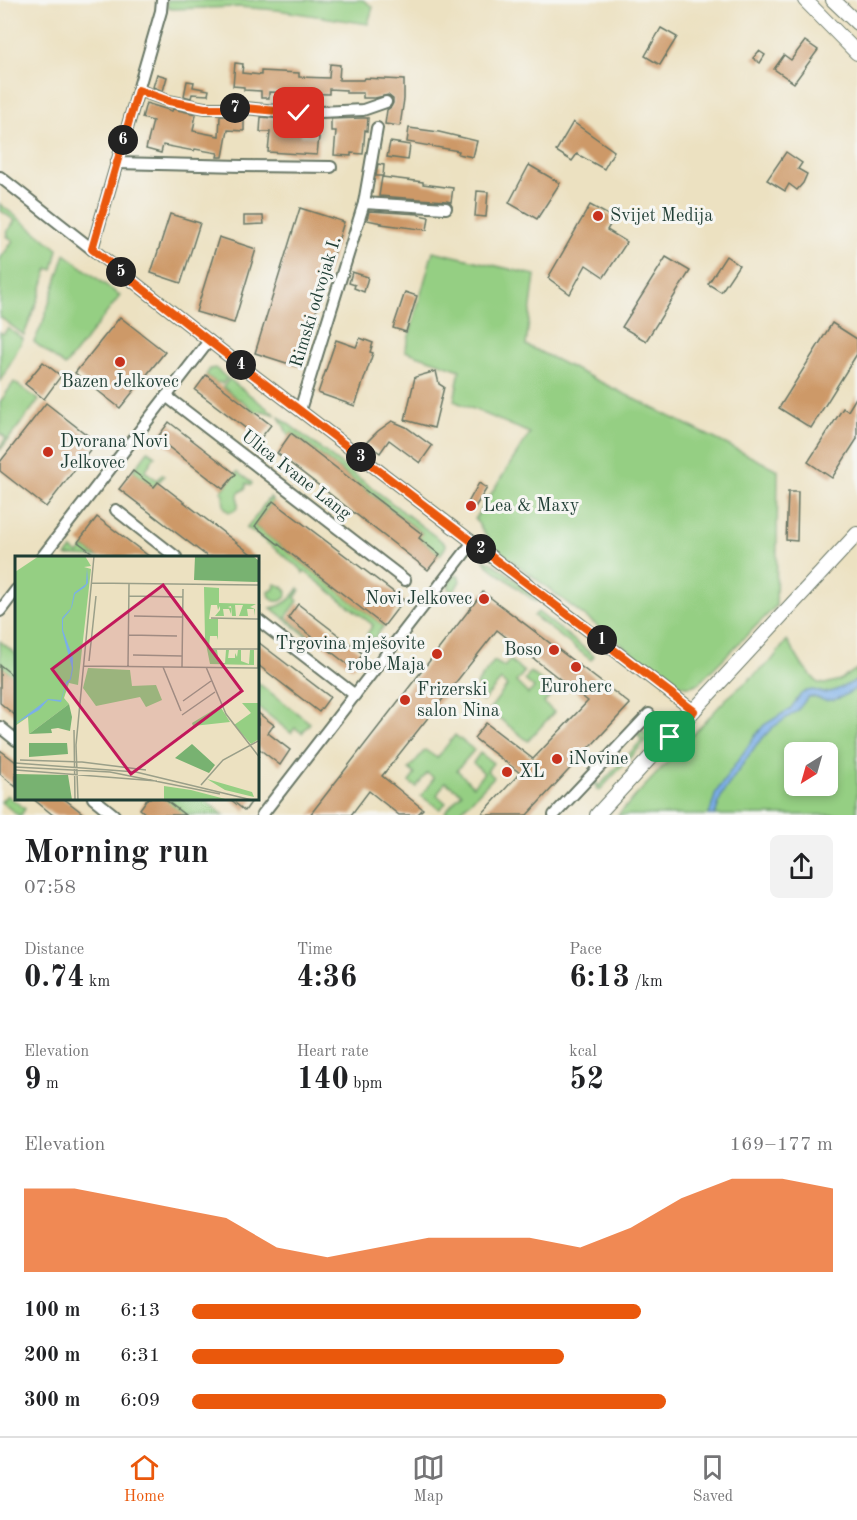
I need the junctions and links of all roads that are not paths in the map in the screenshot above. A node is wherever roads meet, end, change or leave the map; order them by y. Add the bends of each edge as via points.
1 (162, 0) edge
2 (805, 0) edge
3 (833, 0) edge
4 (857, 23) edge
5 (857, 53) edge
6 (138, 90) junction
7 (386, 102) dead end
8 (376, 128) dead end
9 (116, 162) junction
10 (332, 167) dead end
11 (0, 177) edge
12 (364, 203) junction
13 (446, 208) dead end
14 (92, 249) junction
15 (209, 341) junction
16 (166, 396) junction
17 (300, 410) junction
18 (116, 510) dead end
19 (857, 534) edge
20 (857, 541) edge
21 (473, 542) junction
22 (841, 552) junction
23 (43, 556) edge
24 (175, 556) edge
25 (405, 580) dead end
26 (15, 591) edge
27 (0, 611) edge
28 (260, 622) edge
29 (355, 695) junction
30 (694, 711) junction
31 (649, 714) dead end
32 (0, 727) edge
33 (15, 739) edge
34 (95, 800) edge
35 (114, 815) edge
36 (262, 815) edge
37 (554, 815) edge
38 (597, 815) edge

1 - 6 street
2 - 5 main road
3 - 4 main road
6 - 7 street via 205,108 299,113 363,110
6 - 9 street
8 - 12 street, Rimski odvojak I.
9 - 10 street
9 - 14 street
11 - 14 street
12 - 13 street
12 - 17 street, Rimski odvojak I.
14 - 15 street
15 - 16 street
15 - 17 street
16 - 23 street
16 - 25 street, Ulica Ivane Lang
17 - 21 street
18 - 24 street
19 - 22 main road
20 - 22 main road
21 - 29 street
21 - 30 street
22 - 30 main road
26 - 27 street
28 - 29 street
29 - 36 street
30 - 38 main road
31 - 37 street
32 - 33 street
34 - 35 street

